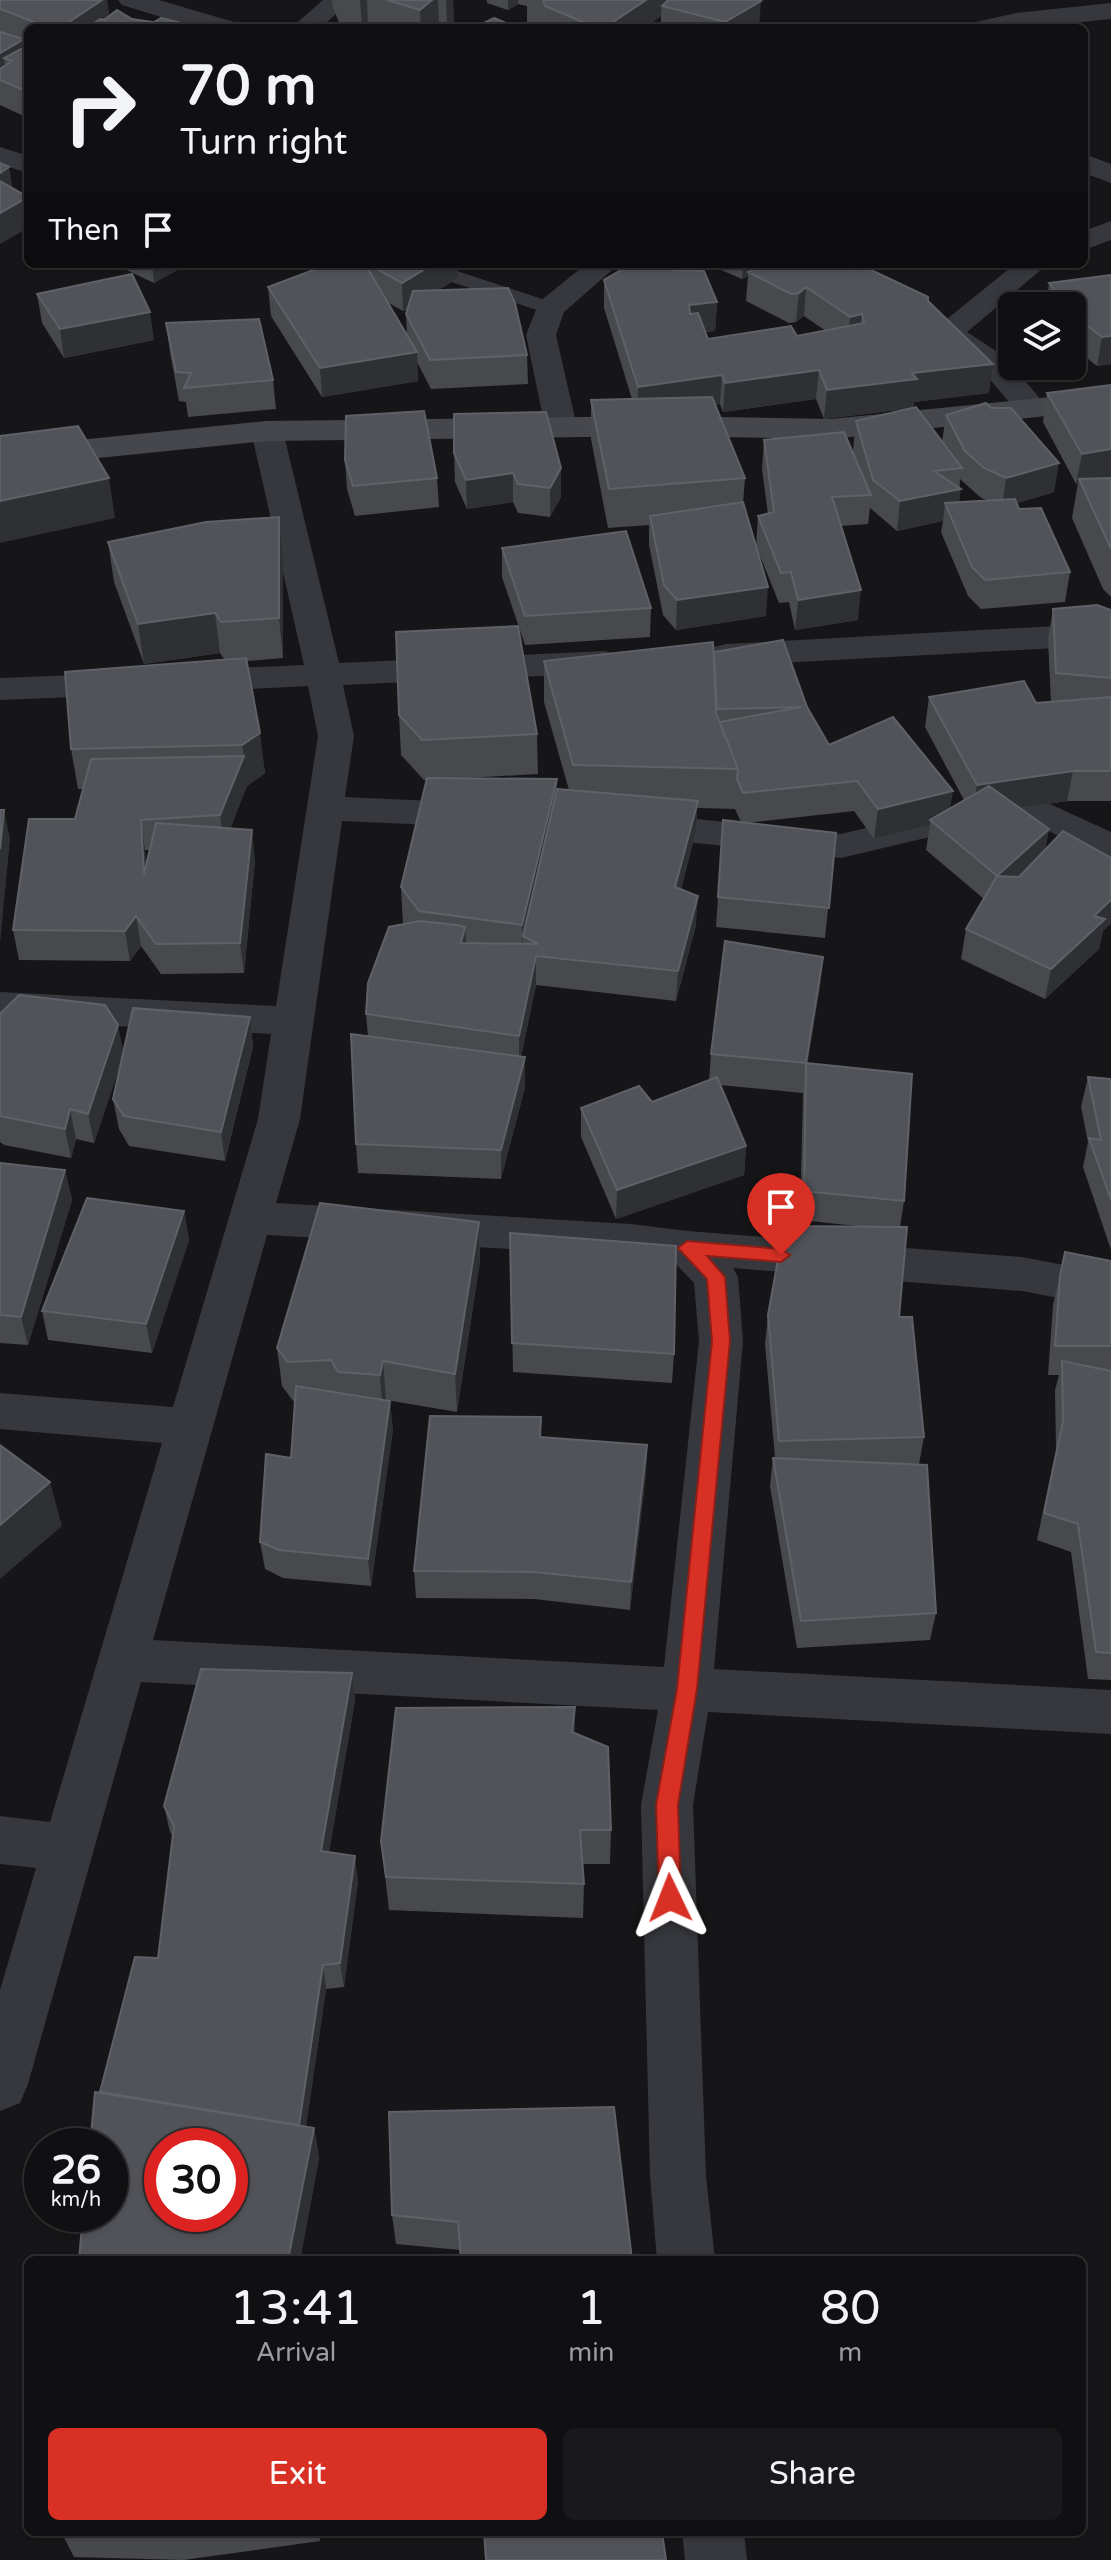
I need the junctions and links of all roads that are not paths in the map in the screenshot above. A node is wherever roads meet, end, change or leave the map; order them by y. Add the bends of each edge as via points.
1 (131, 0) edge
2 (339, 0) edge
3 (1111, 11) edge
4 (212, 24) edge
5 (309, 24) edge
6 (1003, 24) edge
7 (0, 155) edge
8 (24, 164) edge
9 (1088, 164) edge
10 (1111, 175) edge
11 (1111, 230) edge
12 (1088, 239) edge
13 (428, 268) edge
14 (599, 268) edge
15 (1028, 268) edge
16 (550, 308) junction
17 (909, 311) edge
18 (949, 332) junction
19 (1111, 400) edge
20 (1031, 408) junction
21 (561, 427) junction
22 (267, 431) junction
23 (0, 458) edge
24 (1111, 634) edge
25 (690, 657) edge
26 (643, 659) edge
27 (324, 676) junction
28 (0, 689) edge
29 (324, 808) junction
30 (511, 817) edge
31 (605, 821) edge
32 (1111, 848) edge
33 (0, 1006) edge
34 (293, 1021) junction
35 (250, 1218) junction
36 (687, 1248) junction
37 (1111, 1291) edge
38 (0, 1411) edge
39 (190, 1427) junction
40 (123, 1660) junction
41 (687, 1689) junction
42 (1111, 1712) edge
43 (0, 1840) edge
44 (68, 1848) junction
45 (0, 2084) edge
46 (686, 2256) edge
47 (713, 2536) edge
48 (716, 2560) edge

1 - 4 street
2 - 5 street
3 - 6 street
7 - 8 street
9 - 10 street
11 - 12 street
13 - 16 lane
14 - 16 street
15 - 18 street
16 - 21 street via 541,335
17 - 18 street
18 - 20 street via 994,364
19 - 20 street
20 - 21 street via 831,429
21 - 22 street
22 - 23 street
22 - 27 street
24 - 25 street
26 - 27 street
27 - 28 street
27 - 29 street via 336,736
29 - 30 street
29 - 34 street
31 - 32 street via 841,846 972,815 1050,816
33 - 34 street
34 - 35 street via 279,1119
35 - 36 street via 631,1240
35 - 39 street
36 - 37 street via 1022,1274
36 - 41 street via 716,1277 721,1341
38 - 39 street
39 - 40 street
40 - 41 street
40 - 44 street
41 - 42 street
41 - 46 street via 667,1805 678,2176
43 - 44 street
44 - 45 street
47 - 48 street

